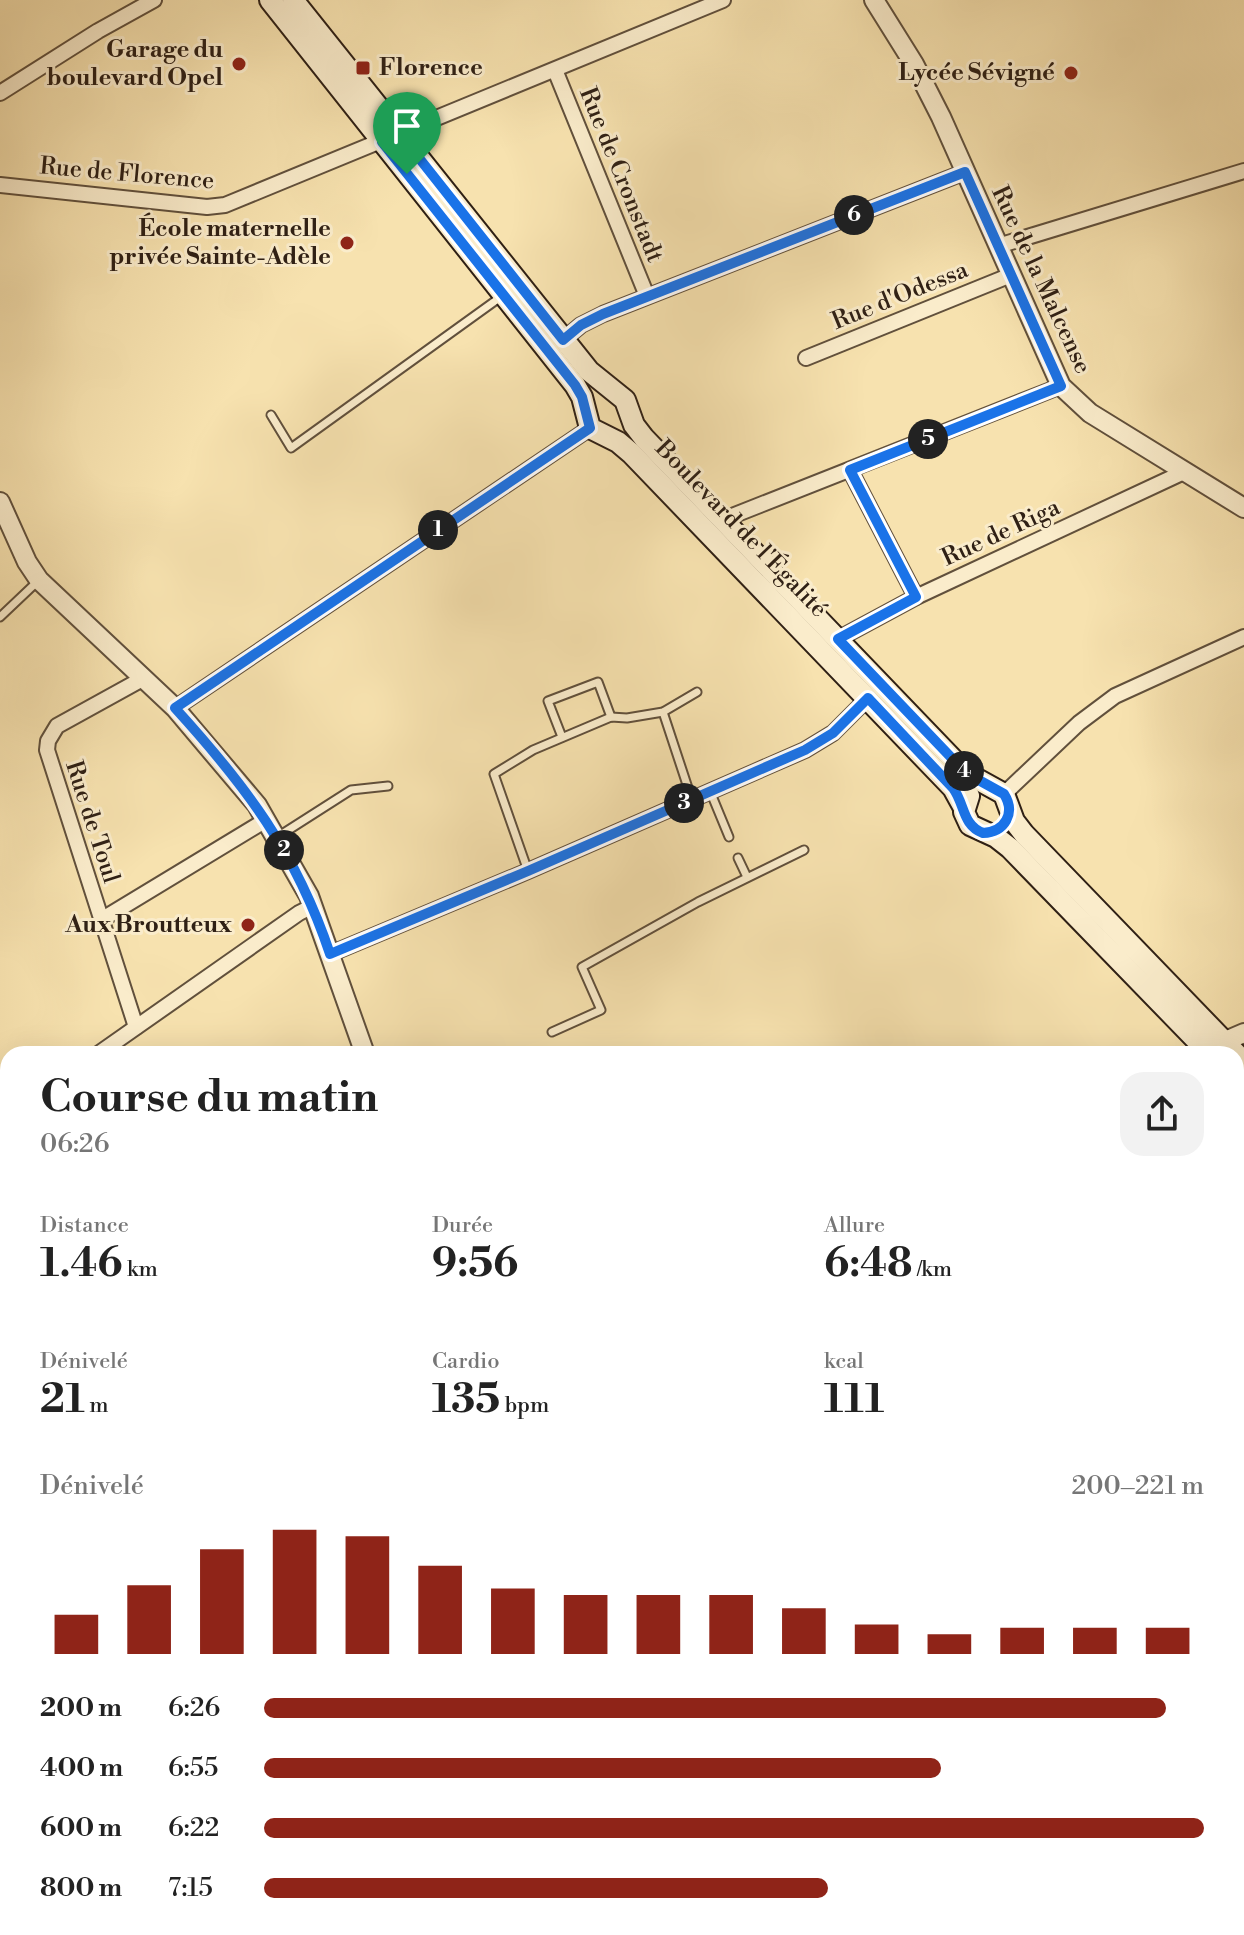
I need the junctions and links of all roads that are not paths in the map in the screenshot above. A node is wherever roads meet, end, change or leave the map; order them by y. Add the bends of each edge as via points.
1 (154, 0) edge
2 (270, 0) edge
3 (293, 0) edge
4 (723, 0) edge
5 (874, 0) edge
6 (555, 70) junction
7 (0, 93) edge
8 (391, 138) junction
9 (1244, 171) edge
10 (965, 172) junction
11 (0, 185) edge
12 (998, 246) junction
13 (1011, 275) junction
14 (503, 295) junction
15 (647, 296) junction
16 (563, 340) junction
17 (806, 358) dead end
18 (1061, 386) junction
19 (616, 393) junction
20 (630, 414) junction
21 (271, 415) dead end
22 (593, 426) junction
23 (850, 470) junction
24 (1186, 471) junction
25 (1244, 508) edge
26 (2, 513) edge
27 (722, 520) junction
28 (39, 580) junction
29 (916, 597) junction
30 (0, 617) edge
31 (1244, 637) edge
32 (838, 639) junction
33 (144, 678) junction
34 (697, 692) dead end
35 (868, 698) junction
36 (175, 708) junction
37 (663, 712) junction
38 (611, 717) junction
39 (562, 737) junction
40 (388, 786) dead end
41 (710, 791) junction
42 (1001, 797) junction
43 (692, 800) junction
44 (964, 808) junction
45 (266, 820) junction
46 (983, 833) junction
47 (729, 837) dead end
48 (277, 838) junction
49 (804, 850) dead end
50 (738, 858) dead end
51 (528, 871) junction
52 (747, 877) junction
53 (313, 906) junction
54 (101, 920) junction
55 (330, 954) junction
56 (136, 1027) junction
57 (552, 1032) dead end
58 (1244, 1033) edge
59 (109, 1046) edge
60 (362, 1046) edge
61 (1205, 1046) edge
62 (1206, 1046) edge
63 (1217, 1046) edge

1 - 7 street
2 - 8 main road
3 - 8 main road
4 - 6 street, Rue de Florence
5 - 10 street, Rue de la Malcense via 920,76
6 - 8 street, Rue de Florence
6 - 15 street, Rue de Cronstadt
8 - 11 street, Rue de Florence via 215,207
8 - 14 main road
8 - 16 main road
9 - 12 street
10 - 12 street, Rue de la Malcense
10 - 15 street
12 - 13 street, Rue de la Malcense
13 - 17 street, Rue d'Odessa
13 - 18 street, Rue de la Malcense
14 - 21 lane via 291,448
14 - 22 main road via 575,385
15 - 16 street via 591,320
16 - 19 main road via 595,378
18 - 23 street
18 - 24 street, Rue de la Malcense via 1083,408
19 - 20 main road
19 - 22 main road via 595,396 587,407
20 - 22 main road via 623,430 613,436
20 - 27 main road, Boulevard de l'Égalité via 644,438
22 - 35 main road, Boulevard de l'Égalité via 631,453
22 - 36 street
23 - 27 street
23 - 29 street
24 - 25 street, Rue de la Malcense
24 - 29 street, Rue de Riga
26 - 28 street
27 - 32 main road, Boulevard de l'Égalité
28 - 30 lane
28 - 33 street
29 - 32 street, Rue de Riga
31 - 42 street via 1115,696
32 - 42 main road, Boulevard de l'Égalité via 966,773
33 - 36 street
33 - 54 street, Rue de Toul via 57,726 48,741 48,762
34 - 37 lane
35 - 41 street via 819,742
35 - 44 main road, Boulevard de l'Égalité via 953,788
36 - 45 street
37 - 38 lane
37 - 43 lane
38 - 39 lane
38 - 39 lane via 598,682 548,701
39 - 51 lane via 494,774
40 - 48 lane via 351,790
41 - 43 street
41 - 47 lane
42 - 44 main road via 974,791
42 - 46 main road via 1007,821
42 - 62 main road, Boulevard de l'Égalité via 1024,834
43 - 51 street
44 - 46 main road via 968,823
45 - 48 street
45 - 54 street
46 - 61 main road, Boulevard de l'Égalité via 1010,848
48 - 53 street
49 - 52 lane
50 - 52 lane
51 - 55 street
52 - 57 lane via 582,967 601,1010
53 - 55 street
53 - 56 street
54 - 56 street, Rue de Toul
55 - 60 street
56 - 59 street
58 - 63 street

